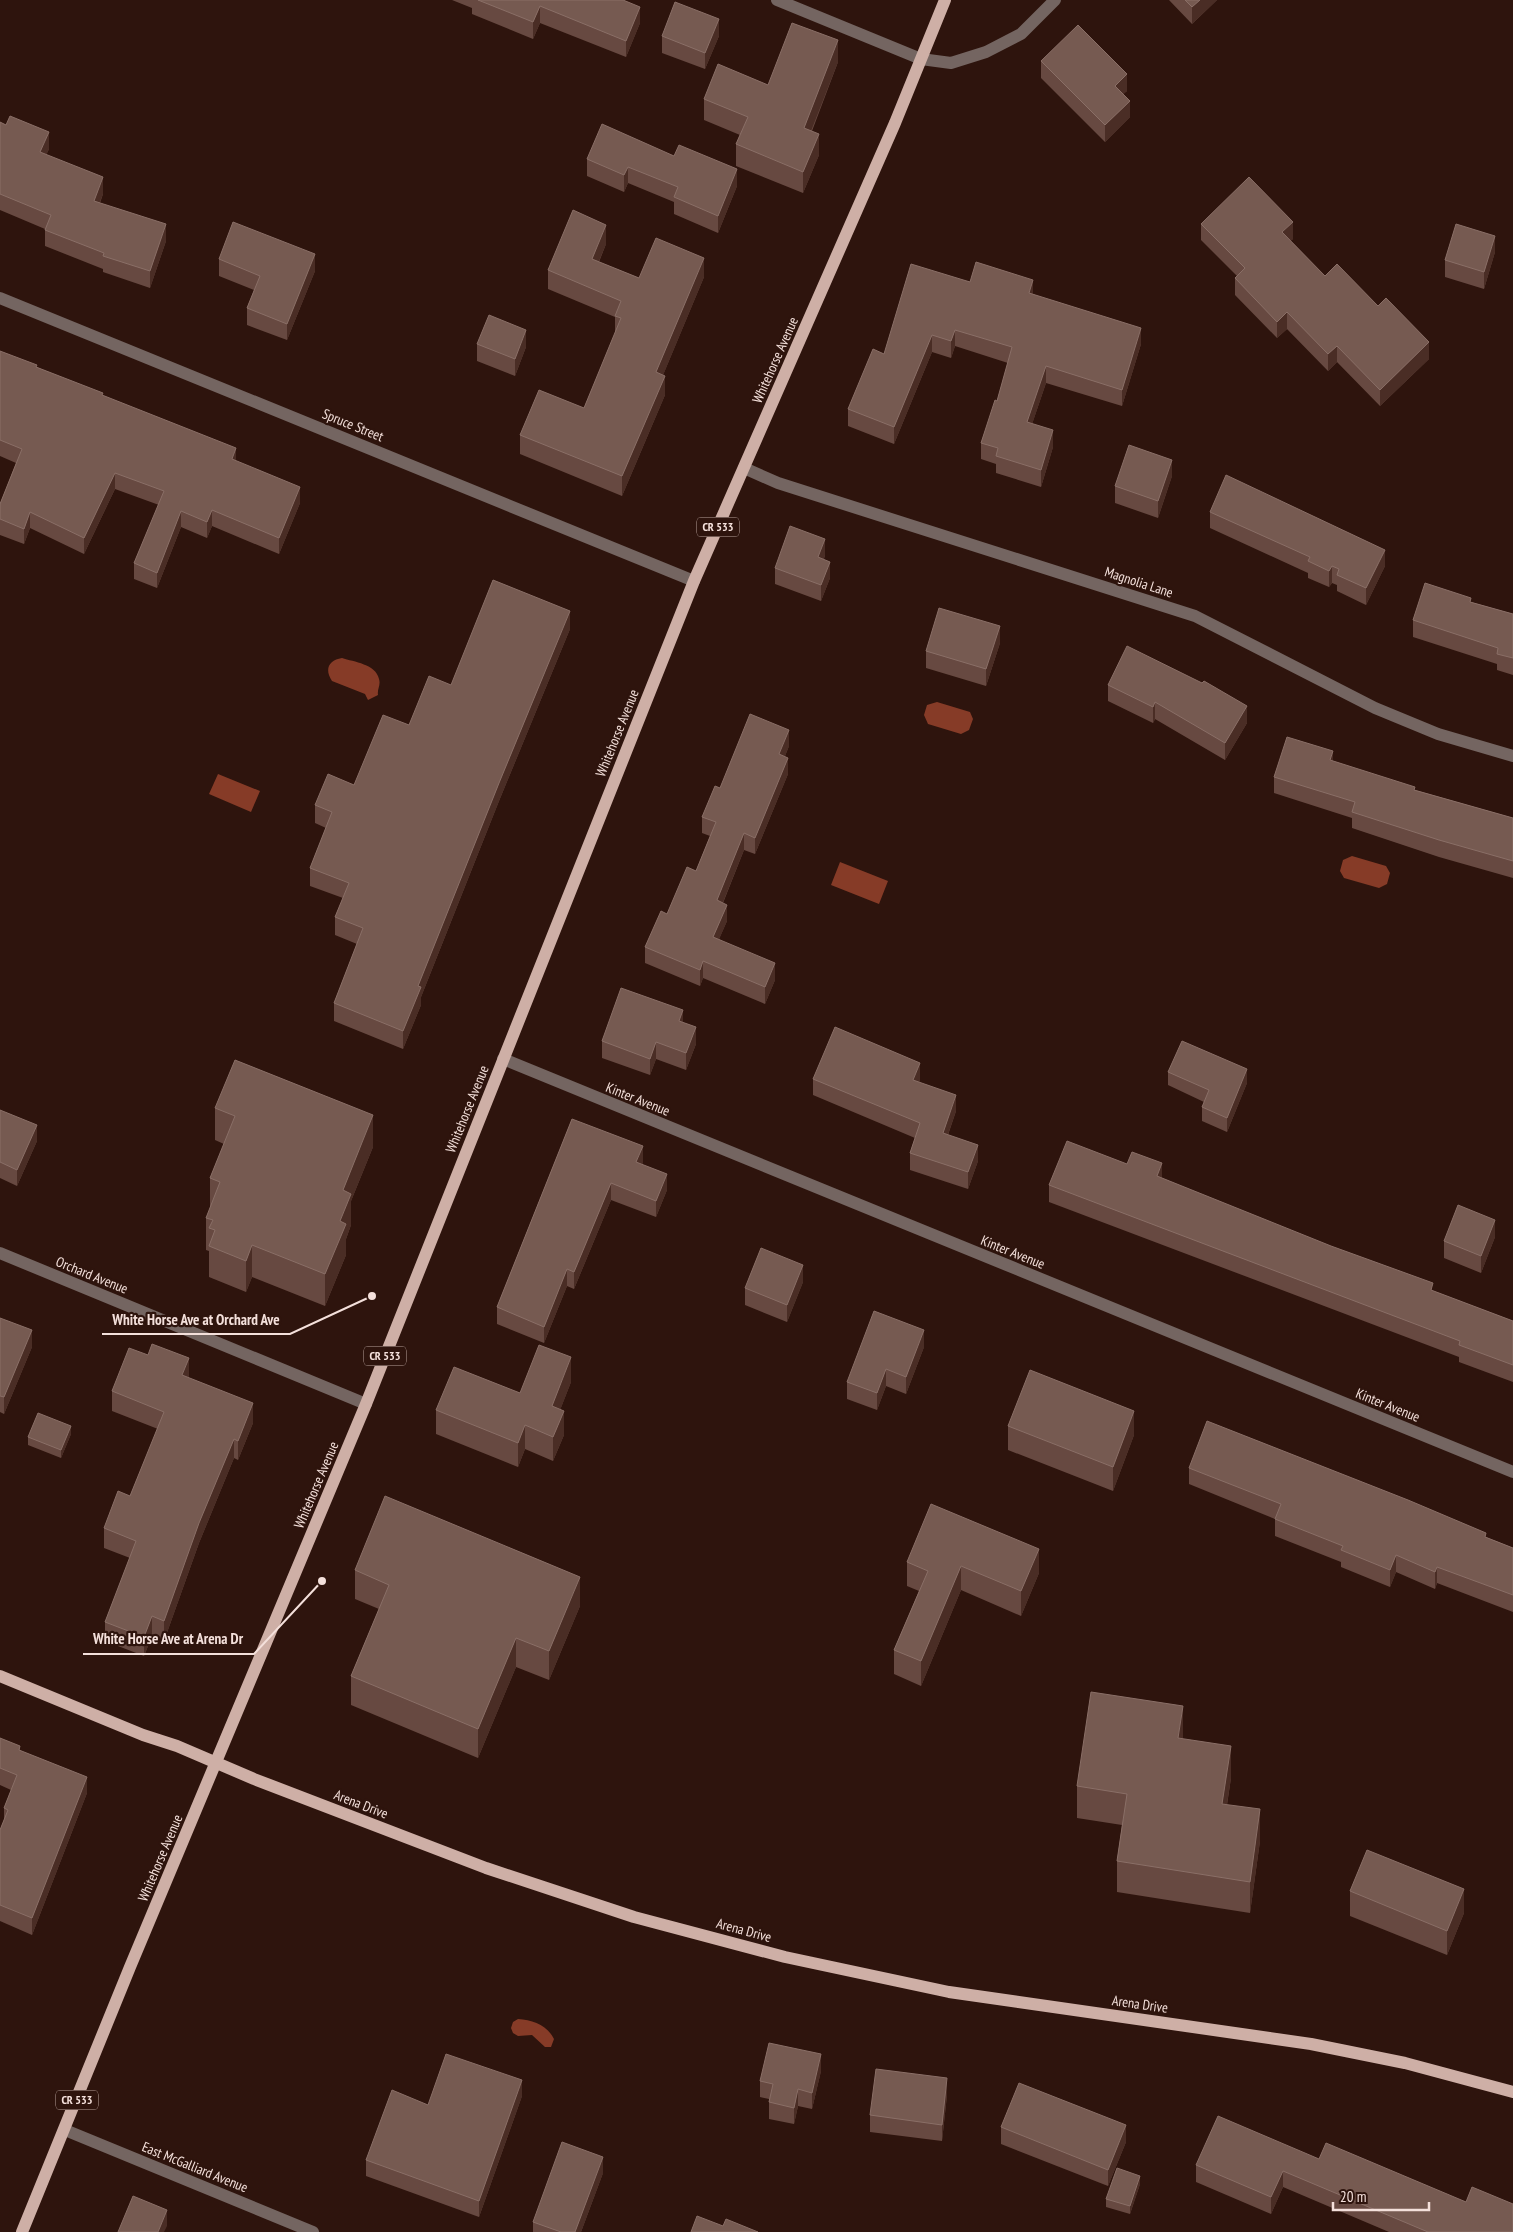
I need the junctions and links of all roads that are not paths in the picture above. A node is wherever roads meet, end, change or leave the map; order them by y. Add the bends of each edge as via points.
1 (777, 0) edge
2 (945, 0) edge
3 (1055, 0) edge
4 (921, 58) junction
5 (0, 298) edge
6 (744, 468) junction
7 (694, 581) junction
8 (1513, 756) edge
9 (503, 1059) junction
10 (0, 1253) edge
11 (366, 1404) junction
12 (1513, 1472) edge
13 (0, 1676) edge
14 (216, 1764) junction
15 (1513, 2092) edge
16 (65, 2130) junction
17 (22, 2232) edge
18 (313, 2232) edge

1 - 4 street
2 - 4 main road, Whitehorse Avenue / CR 533
3 - 4 street via 1020,34 986,52 951,63
4 - 6 main road, Whitehorse Avenue / CR 533
5 - 7 street, Spruce Street
6 - 7 main road, Whitehorse Avenue / CR 533
6 - 8 street, Magnolia Lane via 778,483 1195,616 1375,708 1438,734
7 - 9 main road, Whitehorse Avenue / CR 533
9 - 11 main road, Whitehorse Avenue / CR 533
9 - 12 street, Kinter Avenue
10 - 11 street, Orchard Avenue
11 - 14 main road, Whitehorse Avenue / CR 533
13 - 14 main road, Arena Drive
14 - 15 main road, Arena Drive via 486,1868 634,1917 785,1957 949,1992 1311,2044 1405,2063
14 - 16 main road, Whitehorse Avenue / CR 533
16 - 17 main road, Whitehorse Avenue / CR 533
16 - 18 street, East McGalliard Avenue

